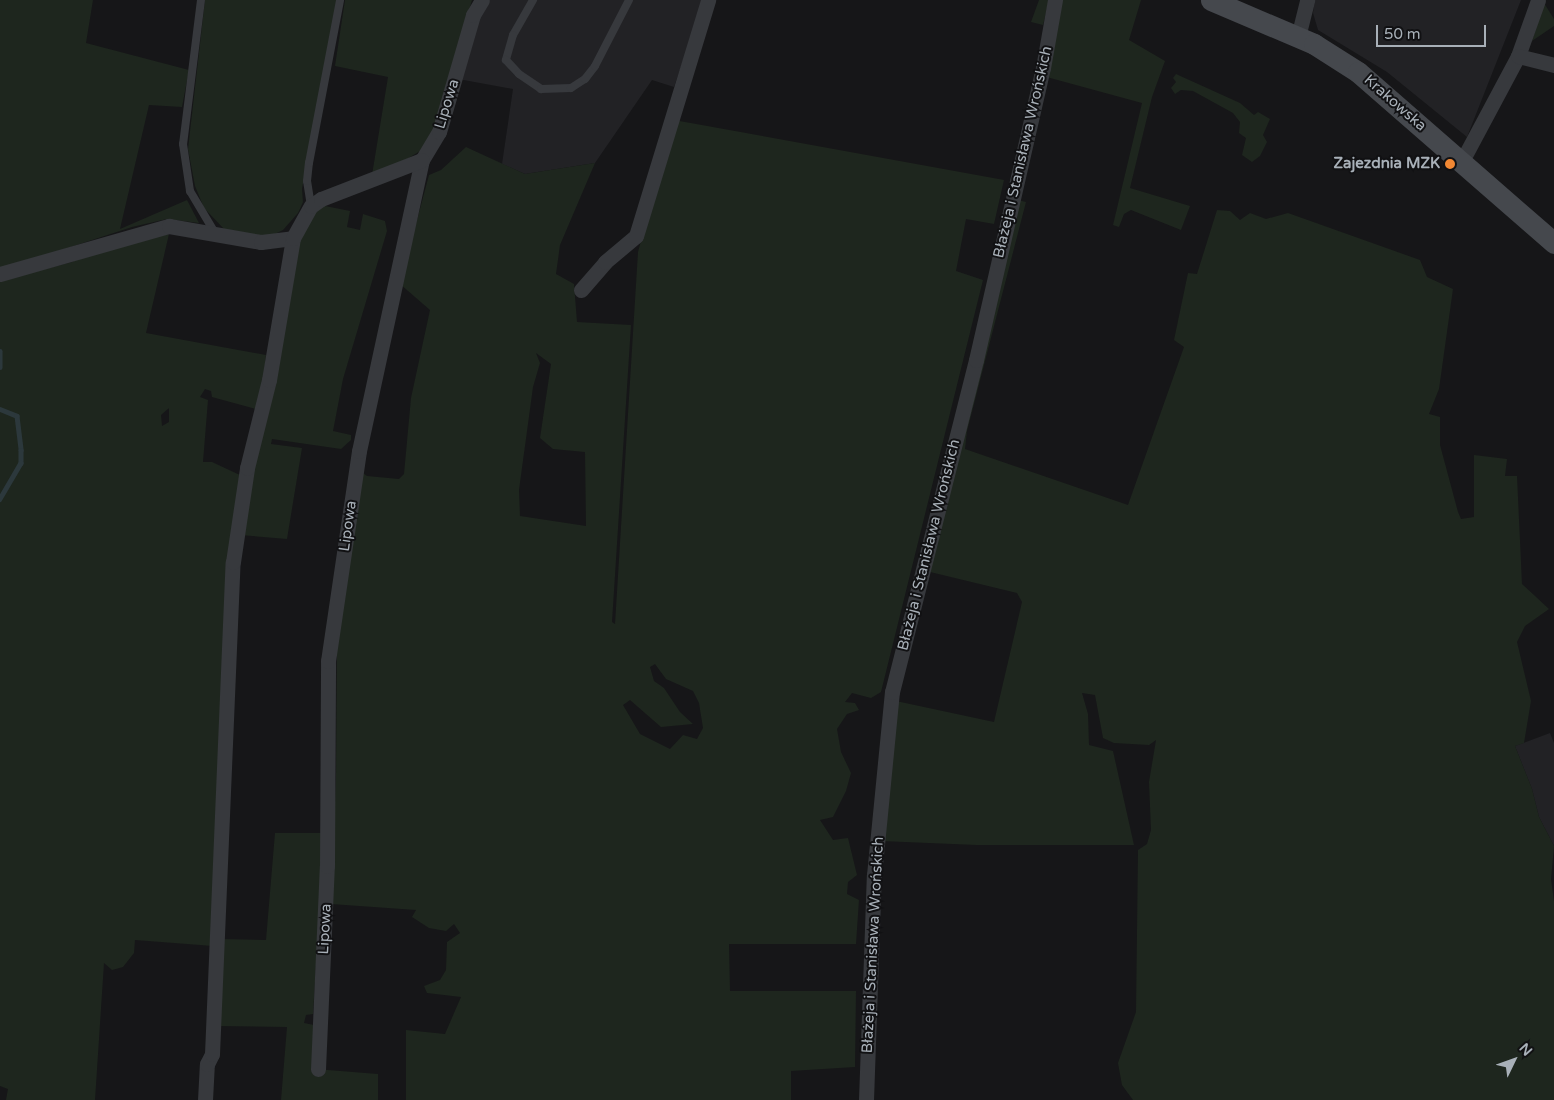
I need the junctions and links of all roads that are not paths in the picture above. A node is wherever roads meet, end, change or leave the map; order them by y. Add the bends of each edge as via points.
1 (201, 0) edge
2 (340, 0) edge
3 (482, 0) edge
4 (533, 0) edge
5 (629, 0) edge
6 (708, 0) edge
7 (1055, 0) edge
8 (1211, 0) edge
9 (1307, 0) edge
10 (1538, 0) edge
11 (1298, 36) junction
12 (1518, 56) junction
13 (1554, 65) edge
14 (422, 160) junction
15 (1462, 162) junction
16 (311, 206) junction
17 (215, 232) junction
18 (293, 238) junction
19 (1554, 243) edge
20 (0, 274) edge
21 (581, 290) dead end
22 (318, 1069) dead end
23 (205, 1100) edge
24 (866, 1100) edge

1 - 17 lane via 183,144 190,190
2 - 16 lane via 309,163 307,181
3 - 14 street, Lipowa via 473,15 439,132
4 - 5 lane via 513,35 506,60 541,89 571,88 585,79
6 - 21 street via 636,236 605,262
7 - 24 street, Błażeja i Stanisława Wrońskich via 1043,68 976,360 892,692 874,874
8 - 11 street, Krakowska
9 - 11 street
10 - 12 street
11 - 15 street, Krakowska via 1358,72
12 - 13 street
12 - 15 street
14 - 16 street
14 - 22 street, Lipowa via 354,458 328,661 328,866
15 - 19 street, Krakowska via 1488,178
16 - 18 street
17 - 18 street via 261,242
17 - 20 street via 180,227 157,228 78,254
18 - 23 street via 233,562 212,1054 207,1064

